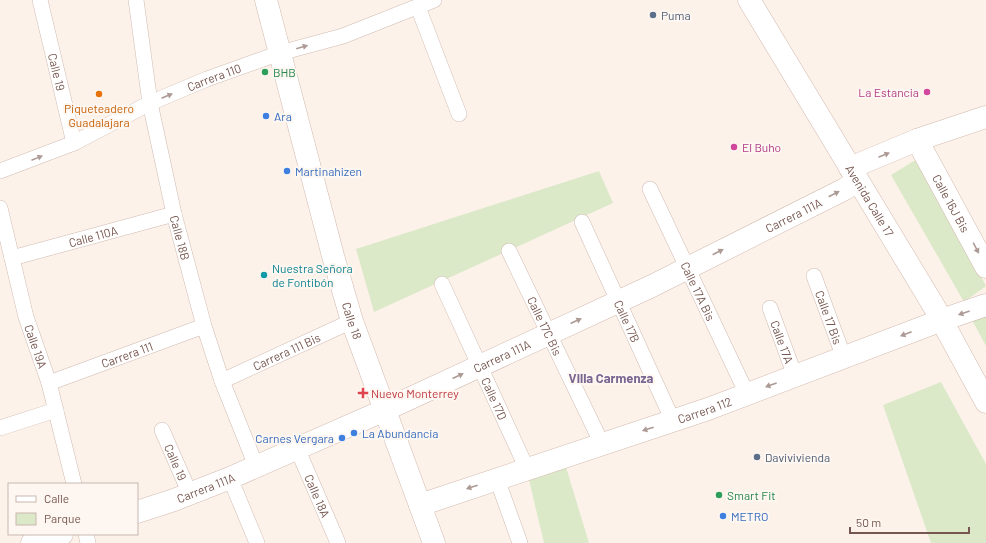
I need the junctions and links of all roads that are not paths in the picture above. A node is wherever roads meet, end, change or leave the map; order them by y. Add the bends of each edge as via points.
1 (40, 0) edge
2 (136, 0) edge
3 (266, 0) edge
4 (434, 0) edge
5 (749, 0) edge
6 (418, 7) junction
7 (280, 54) junction
8 (150, 103) junction
9 (459, 114) dead end
10 (986, 117) edge
11 (918, 140) junction
12 (74, 143) junction
13 (0, 171) edge
14 (854, 175) junction
15 (650, 188) dead end
16 (0, 208) edge
17 (174, 214) junction
18 (582, 222) dead end
19 (509, 251) dead end
20 (12, 258) junction
21 (986, 267) edge
22 (687, 268) junction
23 (814, 276) dead end
24 (442, 284) dead end
25 (618, 301) junction
26 (986, 305) edge
27 (770, 308) dead end
28 (942, 320) junction
29 (352, 321) junction
30 (204, 326) junction
31 (549, 333) junction
32 (844, 358) junction
33 (480, 366) junction
34 (796, 376) junction
35 (222, 381) junction
36 (49, 383) junction
37 (747, 394) junction
38 (986, 402) edge
39 (56, 410) junction
40 (385, 410) junction
41 (673, 420) junction
42 (0, 428) edge
43 (162, 430) dead end
44 (602, 444) junction
45 (298, 448) junction
46 (256, 466) junction
47 (528, 469) junction
48 (230, 478) junction
49 (497, 479) junction
50 (74, 483) edge
51 (190, 494) junction
52 (420, 505) junction
53 (138, 512) edge
54 (59, 535) edge
55 (32, 543) edge
56 (257, 543) edge
57 (338, 543) edge
58 (434, 543) edge
59 (520, 543) edge

1 - 12 street, Calle 19
2 - 8 street, Calle 18B
3 - 7 street, Calle 18
4 - 6 street, Carrera 110
5 - 14 street, Avenida Calle 17
7 -> 6 street, Carrera 110 via 343,36
6 - 9 street
8 -> 7 street, Carrera 110 via 207,79
7 - 29 street, Calle 18
8 - 12 street, Carrera 110
8 - 17 street, Calle 18B
10 - 11 street, Carrera 111A
14 -> 11 street, Carrera 111A
11 -> 21 street, Calle 16J Bis
13 -> 12 street, Carrera 110
22 -> 14 street, Carrera 111A via 845,189
14 - 28 street, Avenida Calle 17
15 - 22 street, Calle 17A Bis
16 - 20 street, Calle 19A
17 - 20 street, Calle 110A
17 - 30 street, Calle 18B
18 - 25 street, Calle 17B
19 - 31 street, Calle 17C Bis
20 - 36 street, Calle 19A via 26,317
22 - 25 street, Carrera 111A
22 - 37 street, Calle 17A Bis
23 - 32 street, Calle 17 Bis
24 - 33 street, Calle 17D
31 -> 25 street, Carrera 111A
25 - 41 street, Calle 17B
26 -> 28 street, Carrera 112
27 - 34 street, Calle 17A
28 -> 32 street, Carrera 112
28 - 38 street, Avenida Calle 17
29 - 35 street, Carrera 111 Bis
29 - 40 street, Calle 18
30 - 35 street, Calle 18B
30 - 36 street, Carrera 111
31 - 33 street, Carrera 111A
31 - 44 street, Calle 17C Bis
32 - 34 street, Carrera 112
40 -> 33 street, Carrera 111A
33 - 47 street, Calle 17D
34 -> 37 street, Carrera 112
35 - 46 street, Calle 18B
36 - 39 street, Calle 19A
37 - 41 street, Carrera 112
39 - 42 street
39 - 50 street, Calle 19A
40 - 45 street, Carrera 111A
40 - 52 street, Calle 18
41 -> 44 street, Carrera 112
43 - 51 street, Calle 19
44 - 47 street, Carrera 112
45 - 46 street, Carrera 111A
45 - 57 street, Calle 18A
46 - 48 street, Carrera 111A
47 - 49 street, Carrera 112
48 - 51 street, Carrera 111A
48 - 56 street
49 -> 52 street, Carrera 112
49 - 59 street
51 - 53 street, Carrera 111A
52 - 58 street, Calle 18
54 - 55 street

